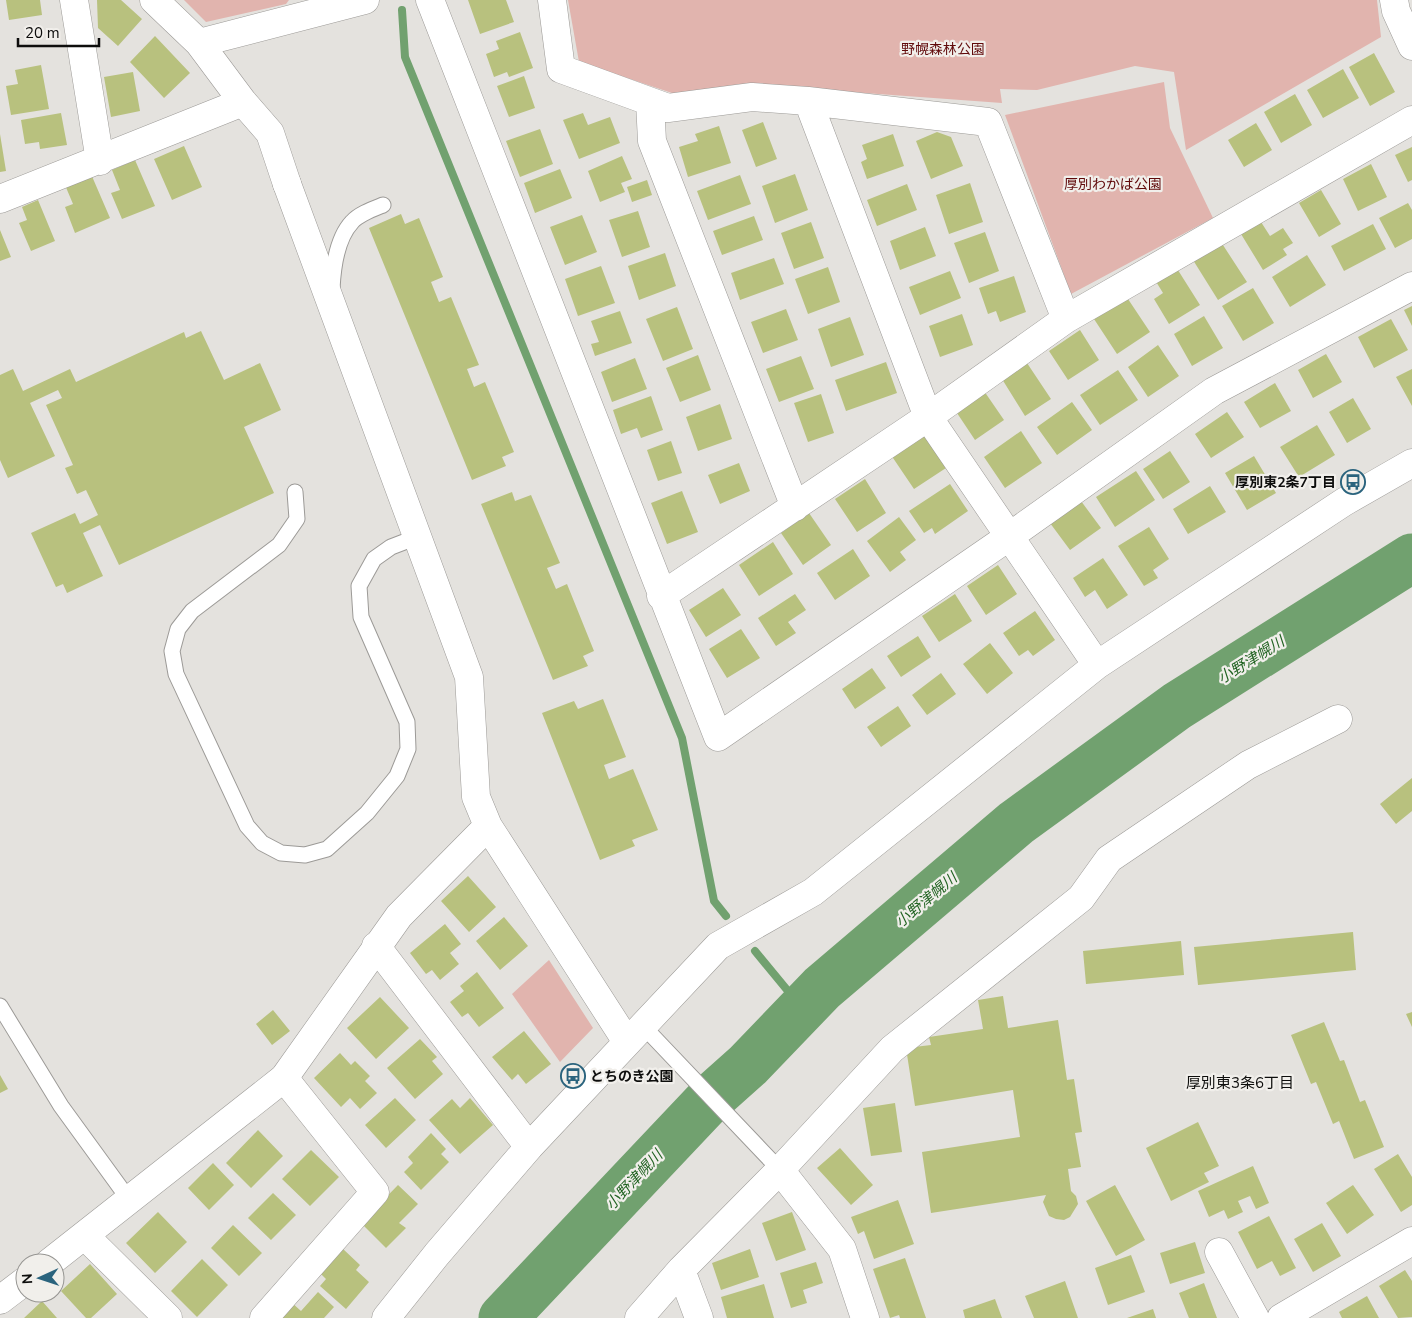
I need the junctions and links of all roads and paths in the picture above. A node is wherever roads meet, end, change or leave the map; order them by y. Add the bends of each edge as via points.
1 (74, 0) edge
2 (154, 0) edge
3 (365, 0) edge
4 (430, 0) edge
5 (552, 0) edge
6 (1394, 0) edge
7 (199, 43) junction
8 (1412, 46) edge
9 (808, 101) junction
10 (243, 102) junction
11 (650, 102) junction
12 (1412, 120) edge
13 (100, 161) junction
14 (0, 199) edge
15 (382, 204) dead end
16 (1412, 286) edge
17 (332, 306) junction
18 (1066, 319) junction
19 (928, 416) junction
20 (1412, 463) edge
21 (295, 492) dead end
22 (795, 507) junction
23 (1010, 536) junction
24 (417, 537) junction
25 (661, 596) junction
26 (1097, 665) junction
27 (1338, 719) dead end
28 (488, 826) junction
29 (376, 946) junction
30 (0, 1006) edge
31 (636, 1034) junction
32 (284, 1078) junction
33 (529, 1147) junction
34 (780, 1170) junction
35 (130, 1201) junction
36 (85, 1236) junction
37 (1412, 1241) edge
38 (1219, 1252) dead end
39 (62, 1253) edge
40 (682, 1270) junction
41 (15, 1289) edge
42 (0, 1300) edge
43 (168, 1318) edge
44 (264, 1318) edge
45 (386, 1318) edge
46 (639, 1318) edge
47 (699, 1318) edge
48 (865, 1318) edge
49 (1255, 1318) edge
50 (1281, 1318) edge

1 - 13 street
2 - 7 street
3 - 7 street
4 - 25 street
5 - 11 street via 561,69
6 - 8 street
7 - 10 street
9 - 11 street via 752,97 668,108
9 - 18 street via 988,122
9 - 19 street
10 - 13 street
10 - 17 street via 270,133
11 - 22 street via 652,141
12 - 18 street
13 - 14 street
15 - 17 lane via 352,222 338,248 332,270
16 - 23 street via 1214,391
17 - 24 street
18 - 19 street
19 - 22 street
19 - 23 street
20 - 26 street via 1344,502
21 - 24 lane via 298,519 279,546 192,611 178,628 172,651 176,674 247,826 262,843 281,853 305,855 327,849 367,813 397,776 408,749 407,722 361,617 359,586 374,559 391,547
22 - 25 street
23 - 25 street via 718,737
23 - 26 street
24 - 28 street via 469,677 476,797
26 - 31 street via 813,892 718,946
27 - 34 street via 1248,765 1109,859 1081,898 892,1049
28 - 29 street via 399,916
28 - 31 street
29 - 32 street
29 - 33 street
30 - 35 lane via 61,1106
31 - 33 street
31 - 34 lane via 669,1056
32 - 35 street
32 - 44 street via 375,1192
33 - 45 street
34 - 40 street
34 - 48 street via 842,1249
35 - 36 street
36 - 39 street
36 - 43 street
37 - 50 street
38 - 49 street
40 - 46 street
40 - 47 street
41 - 42 street

